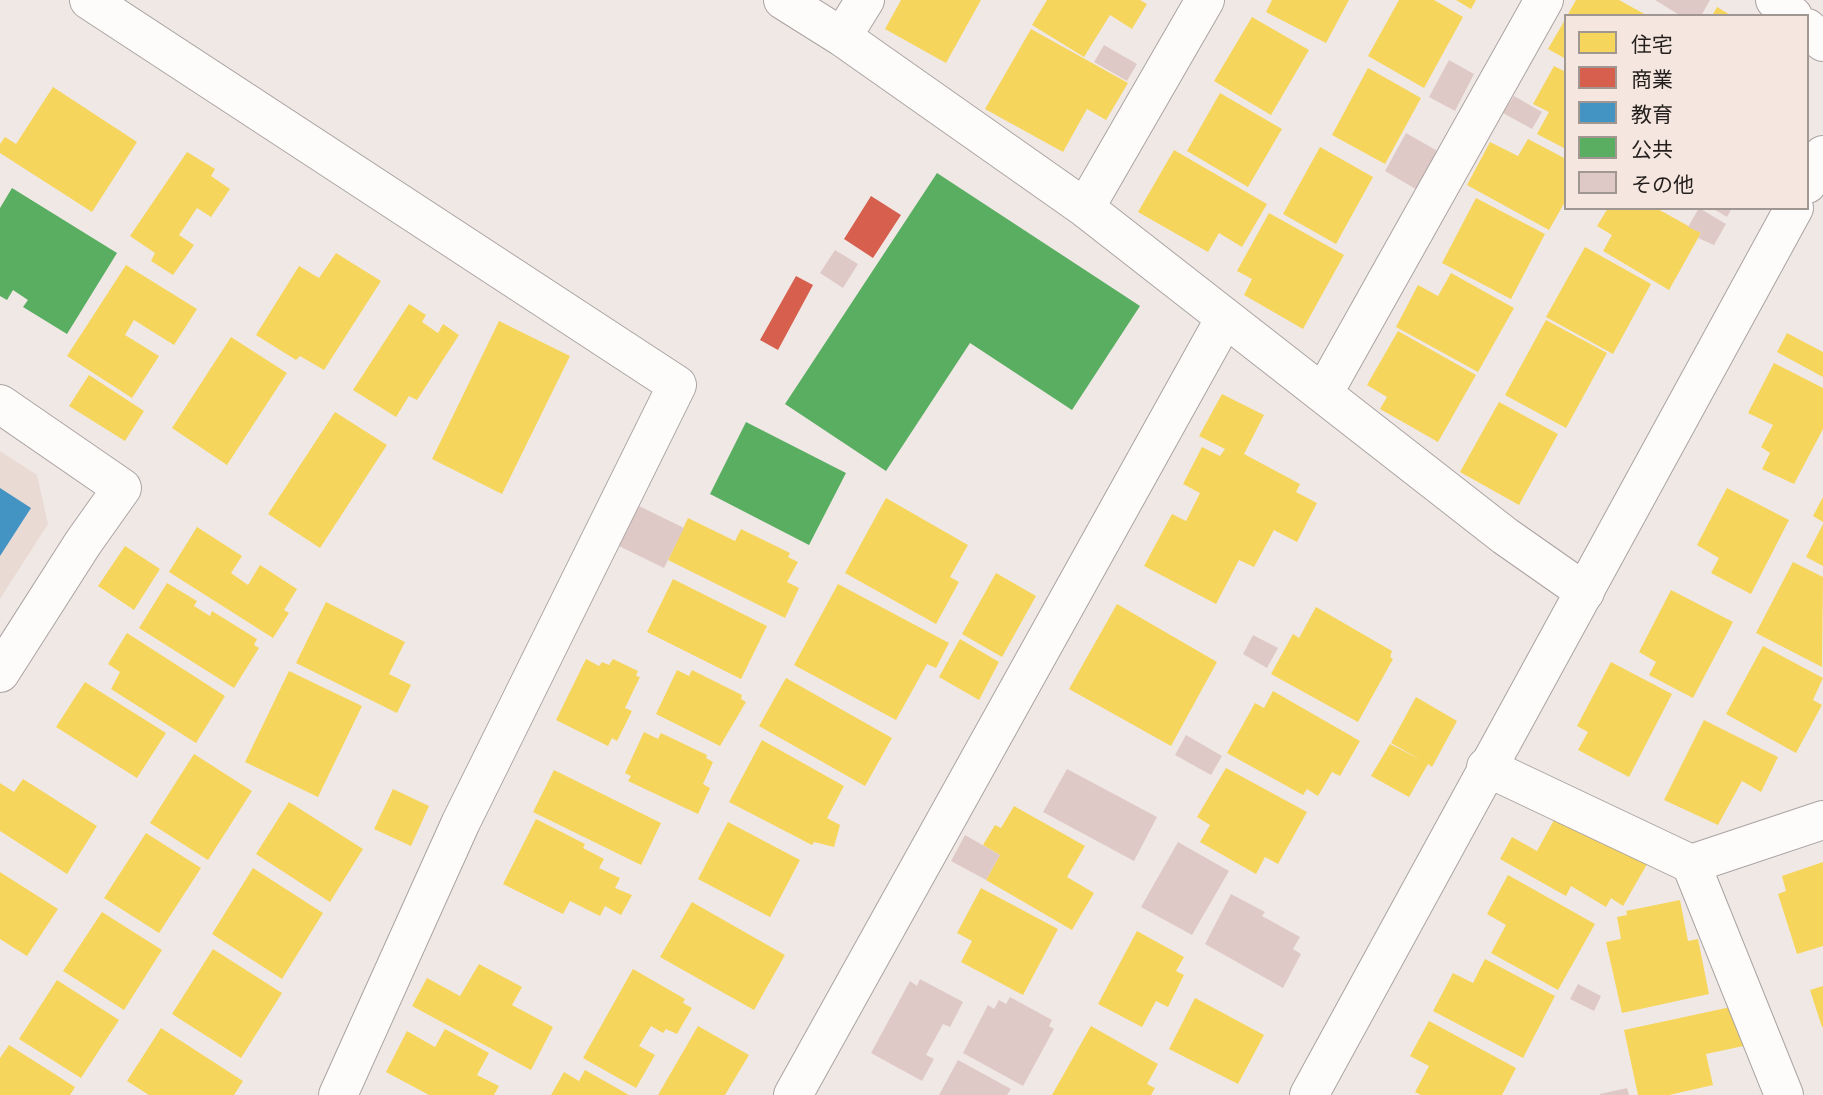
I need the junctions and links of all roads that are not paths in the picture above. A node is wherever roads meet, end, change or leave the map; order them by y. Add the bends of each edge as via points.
1 (89, 0) edge
2 (783, 0) edge
3 (865, 0) edge
4 (1205, 0) edge
5 (1544, 0) edge
6 (1775, 0) edge
7 (129, 11) edge
8 (1791, 14) edge
9 (1809, 30) edge
10 (842, 37) junction
11 (1823, 42) edge
12 (1823, 155) edge
13 (1809, 180) edge
14 (1085, 208) junction
15 (1793, 210) edge
16 (1225, 318) junction
17 (1323, 394) junction
18 (0, 404) edge
19 (1585, 592) junction
20 (0, 673) edge
21 (1486, 767) junction
22 (1823, 820) edge
23 (1691, 864) junction
24 (338, 1095) edge
25 (793, 1095) edge
26 (1310, 1095) edge
27 (1784, 1095) edge

1 - 7 street
2 - 10 street
3 - 10 street
4 - 14 street
5 - 17 street
6 - 8 street
7 - 24 street via 677,385 461,822
9 - 11 street
10 - 14 street
12 - 13 street
14 - 16 street
15 - 19 street
16 - 17 street
16 - 25 street
17 - 19 street
18 - 20 street via 122,488
19 - 21 street
21 - 23 street
21 - 26 street
22 - 23 street
23 - 27 street

